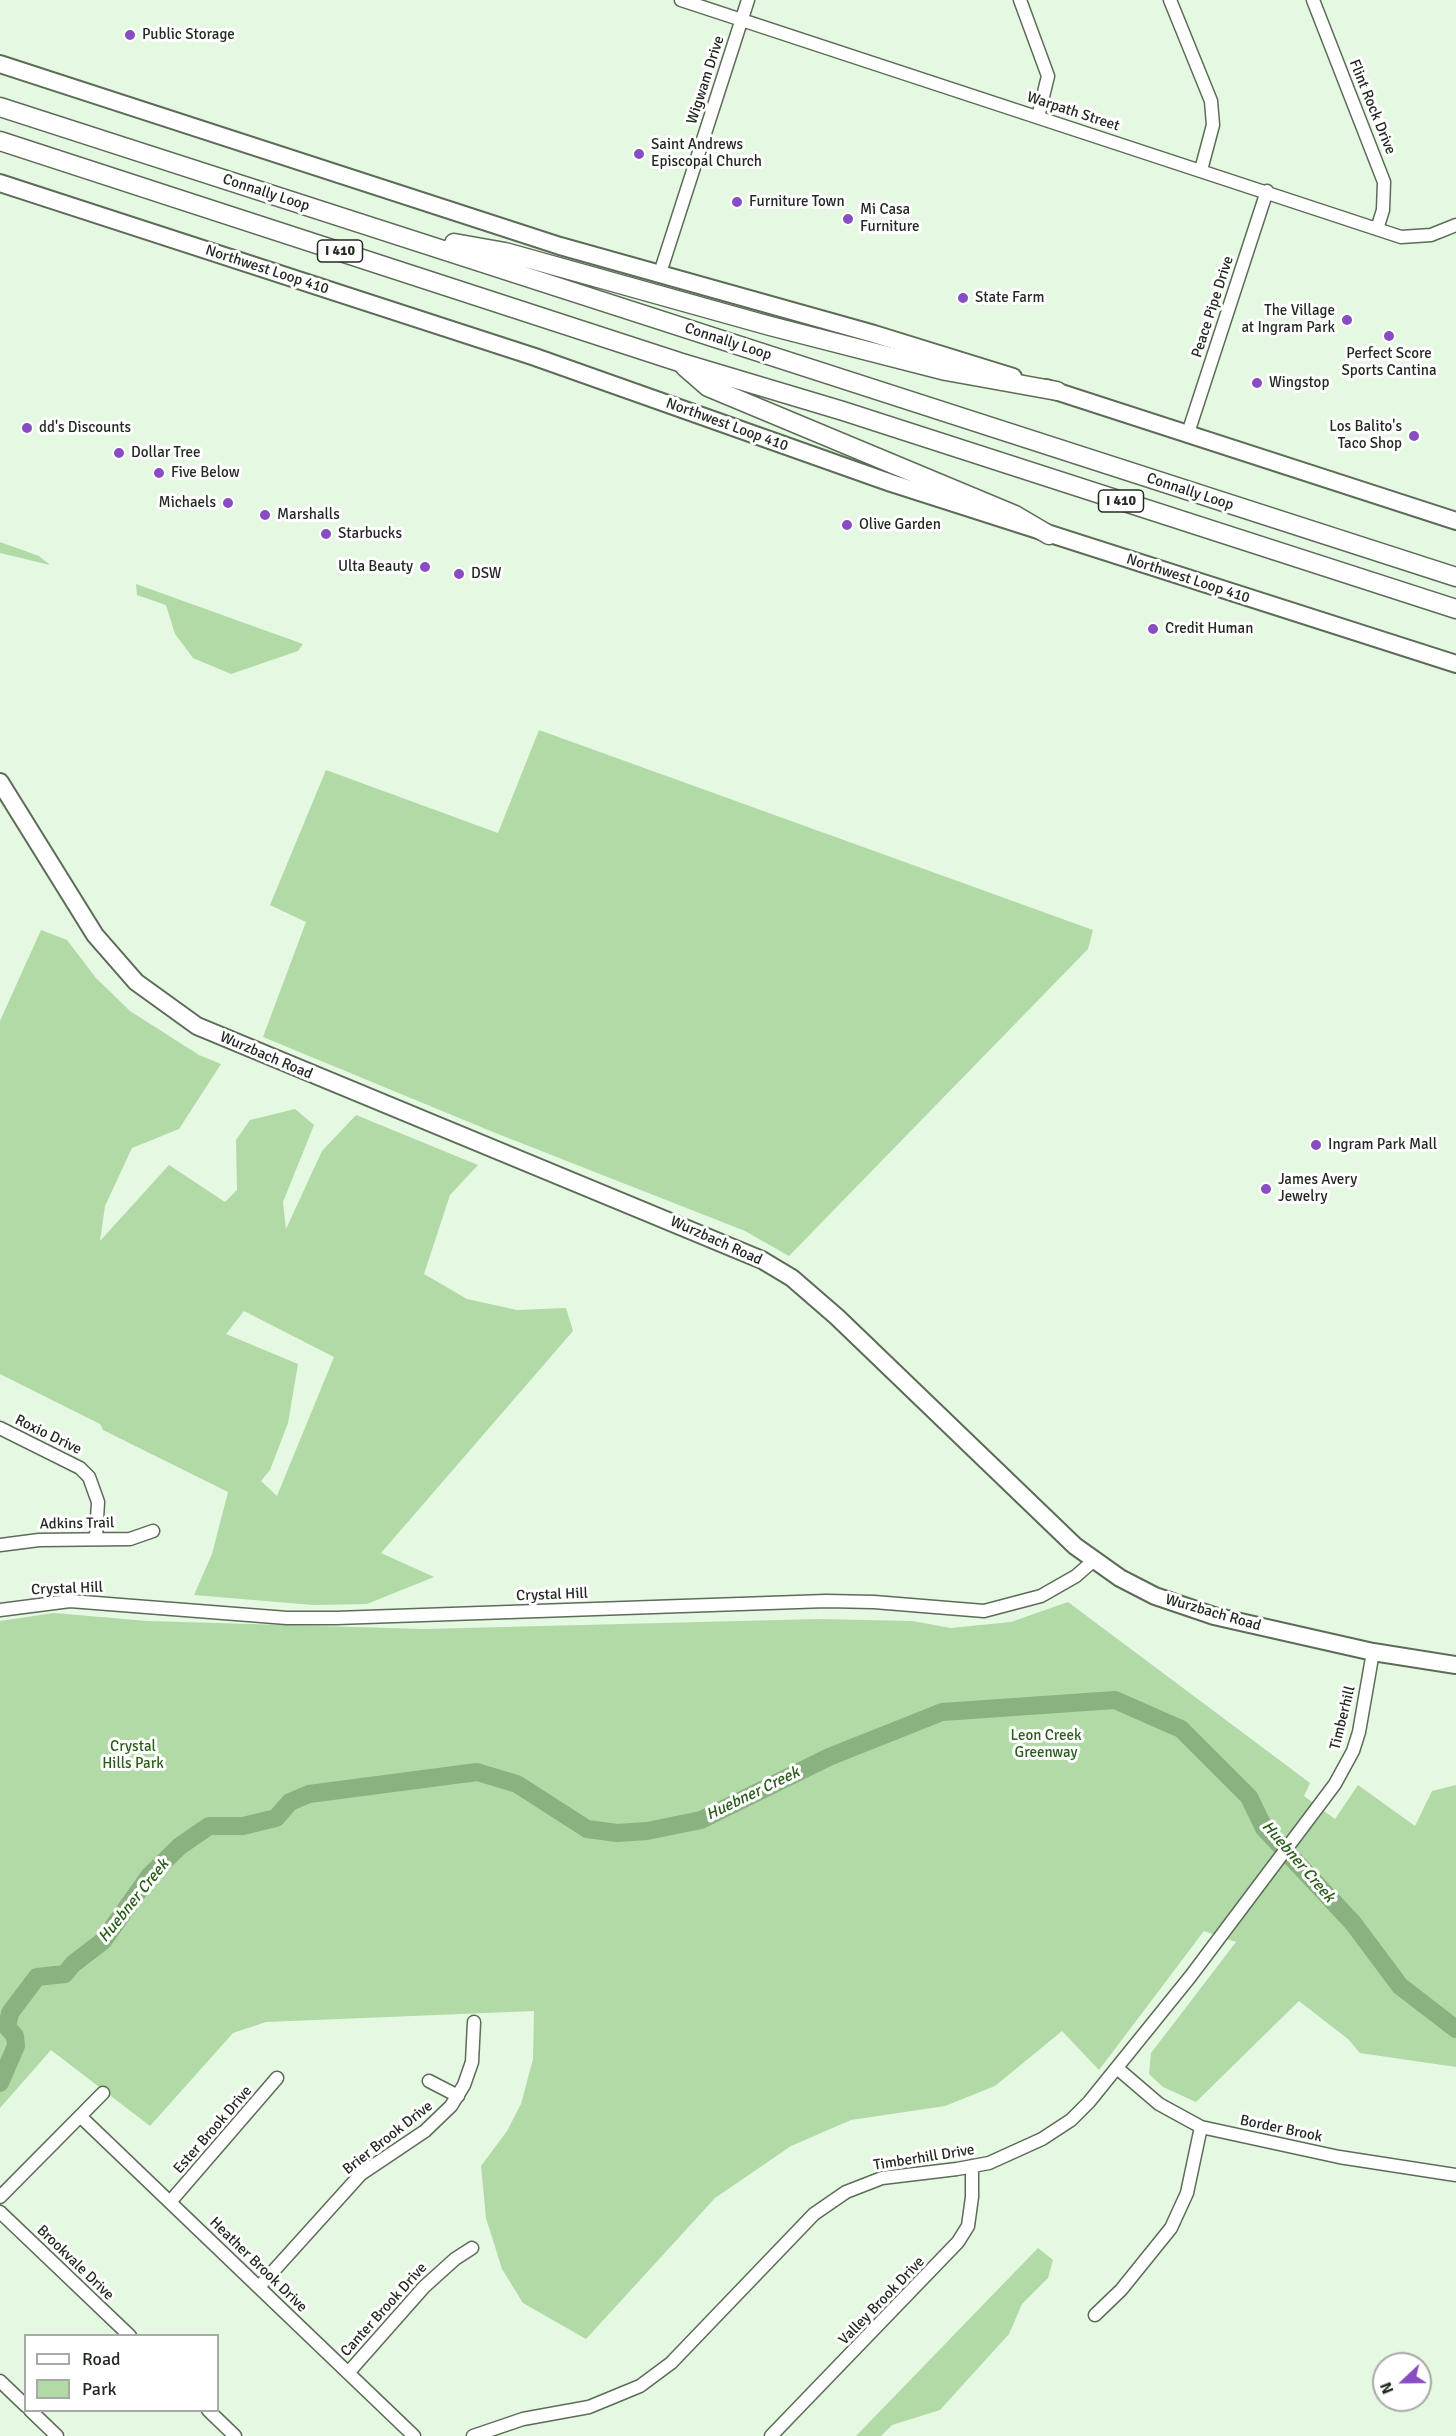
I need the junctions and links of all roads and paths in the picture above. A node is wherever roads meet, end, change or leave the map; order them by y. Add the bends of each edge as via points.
1 (681, 0) edge
2 (748, 0) edge
3 (1020, 0) edge
4 (1170, 0) edge
5 (1313, 0) edge
6 (742, 20) junction
7 (0, 64) edge
8 (0, 107) edge
9 (1038, 117) junction
10 (0, 141) edge
11 (1201, 170) junction
12 (0, 183) edge
13 (1267, 191) junction
14 (1456, 225) edge
15 (1377, 229) junction
16 (393, 233) junction
17 (660, 273) junction
18 (680, 362) junction
19 (1057, 391) junction
20 (1188, 433) junction
21 (1456, 521) edge
22 (1049, 535) junction
23 (1456, 577) edge
24 (1399, 590) junction
25 (1456, 609) edge
26 (1456, 619) edge
27 (1456, 664) edge
28 (0, 782) edge
29 (0, 1428) edge
30 (153, 1531) dead end
31 (96, 1538) junction
32 (0, 1545) edge
33 (1093, 1561) junction
34 (0, 1610) edge
35 (1373, 1652) junction
36 (1456, 1665) edge
37 (1311, 1817) joint
38 (474, 2022) dead end
39 (1117, 2068) junction
40 (277, 2078) dead end
41 (429, 2081) dead end
42 (103, 2093) dead end
43 (458, 2096) junction
44 (81, 2117) junction
45 (1201, 2127) junction
46 (972, 2166) junction
47 (1456, 2175) edge
48 (0, 2197) edge
49 (170, 2202) junction
50 (0, 2212) edge
51 (472, 2248) dead end
52 (259, 2287) junction
53 (1095, 2315) dead end
54 (128, 2334) edge
55 (348, 2373) junction
56 (0, 2382) edge
57 (24, 2404) edge
58 (32, 2412) edge
59 (210, 2412) edge
60 (57, 2436) edge
61 (235, 2436) edge
62 (414, 2436) edge
63 (472, 2436) edge
64 (771, 2436) edge

1 - 6 street, Warpath Street
2 - 6 street, Wigwam Drive
3 - 9 street via 1048,76
4 - 11 street via 1211,102 1213,124
5 - 15 street, Flint Rock Drive via 1384,182 1384,203
6 - 9 street, Warpath Street
6 - 17 street, Wigwam Drive
7 - 17 main road via 465,216
8 - 16 highway, Connally Loop / I 410
9 - 11 street, Warpath Street
10 - 18 highway, Connally Loop / I 410
11 - 13 street, Warpath Street
12 - 22 main road, Northwest Loop 410 via 535,357 739,431
13 - 15 street, Warpath Street
13 - 20 street, Peace Pipe Drive
14 - 15 street, Warpath Street via 1410,238
16 - 19 highway via 504,252 946,371
16 - 23 highway, Connally Loop / I 410
17 - 19 main road via 893,339
18 - 22 highway via 708,387 1015,515
18 - 24 highway, Connally Loop / I 410
19 - 20 main road
20 - 21 main road
22 - 27 main road, Northwest Loop 410
24 - 25 highway, Connally Loop / I 410
24 - 26 highway
28 - 33 main road, Wurzbach Road via 94,935 136,982 170,1009 230,1042 762,1260 822,1303
29 - 31 street, Roxio Drive via 80,1468 89,1477 98,1502
30 - 31 street, Adkins Trail via 130,1539
31 - 32 street, Adkins Trail
33 - 34 street, Crystal Hill via 1041,1596 984,1611 826,1601 336,1618 287,1618 70,1601
33 - 35 main road, Wurzbach Road via 1177,1605
35 - 36 main road, Wurzbach Road
35 - 37 street, Timberhill via 1353,1751 1335,1785
37 - 39 street, Timberhill Drive
38 - 43 street, Brier Brook Drive via 472,2062
39 - 45 street, Border Brook via 1159,2104
39 - 46 street, Timberhill Drive via 1071,2120 1004,2157
40 - 49 street, Ester Brook Drive
41 - 43 street
42 - 44 street
43 - 52 street, Brier Brook Drive via 434,2124 361,2174
44 - 48 street
44 - 49 street, Heather Brook Drive
45 - 47 street, Border Brook via 1339,2157
45 - 53 street via 1187,2193 1171,2228 1121,2290
46 - 63 street, Timberhill Drive via 882,2178 846,2192 814,2214 670,2363 640,2386 589,2407 523,2419
46 - 64 street, Valley Brook Drive via 968,2226 958,2242
49 - 52 street, Heather Brook Drive
50 - 54 street, Brookvale Drive
51 - 55 street, Canter Brook Drive via 424,2287
52 - 55 street, Heather Brook Drive
55 - 62 street, Heather Brook Drive
56 - 57 street
58 - 60 street
59 - 61 street

